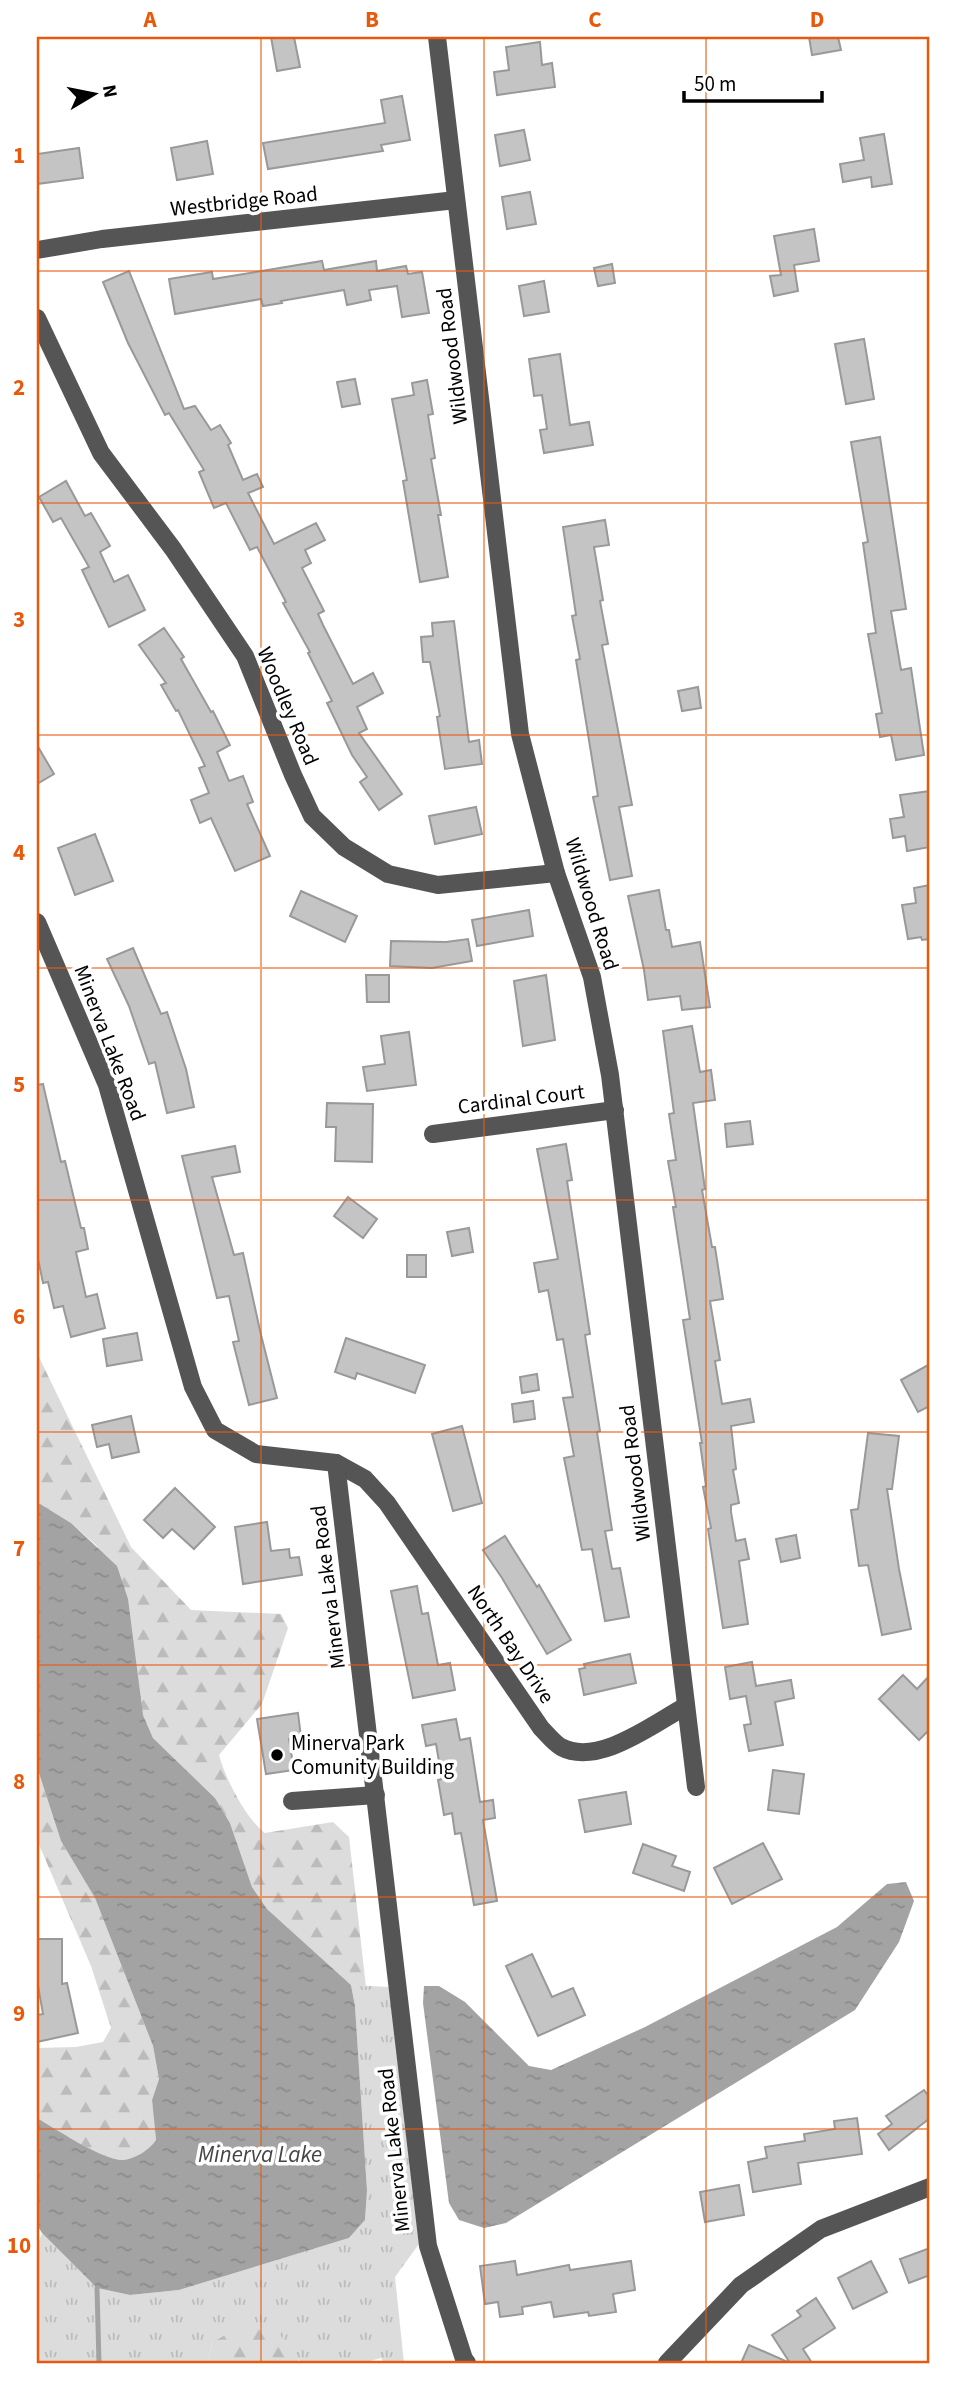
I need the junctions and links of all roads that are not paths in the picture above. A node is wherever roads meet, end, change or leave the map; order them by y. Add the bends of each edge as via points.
1 (437, 37) edge
2 (456, 200) junction
3 (37, 250) edge
4 (37, 318) edge
5 (556, 873) junction
6 (37, 922) edge
7 (615, 1110) junction
8 (433, 1133) dead end
9 (336, 1463) junction
10 (686, 1706) junction
11 (696, 1787) dead end
12 (376, 1795) junction
13 (292, 1801) dead end
14 (930, 2187) edge
15 (467, 2363) edge
16 (667, 2363) edge

1 - 2 street, Wildwood Road
2 - 3 street, Westbridge Road
2 - 5 street, Wildwood Road via 520,734
4 - 5 street, Woodley Road via 101,453 245,656 312,816 344,847 388,874 438,885
5 - 7 street, Wildwood Road via 592,977
6 - 9 street, Minerva Lake Road via 107,1085 193,1387 215,1430 256,1454
7 - 8 street, Cardinal Court
7 - 10 street, Wildwood Road
9 - 10 street, North Bay Drive via 365,1479 387,1503 541,1728 560,1747 586,1754 611,1747
9 - 12 street, Minerva Lake Road
10 - 11 street, Wildwood Road
12 - 13 street
12 - 15 street, Minerva Lake Road via 428,2246
14 - 16 street via 821,2229 741,2285

